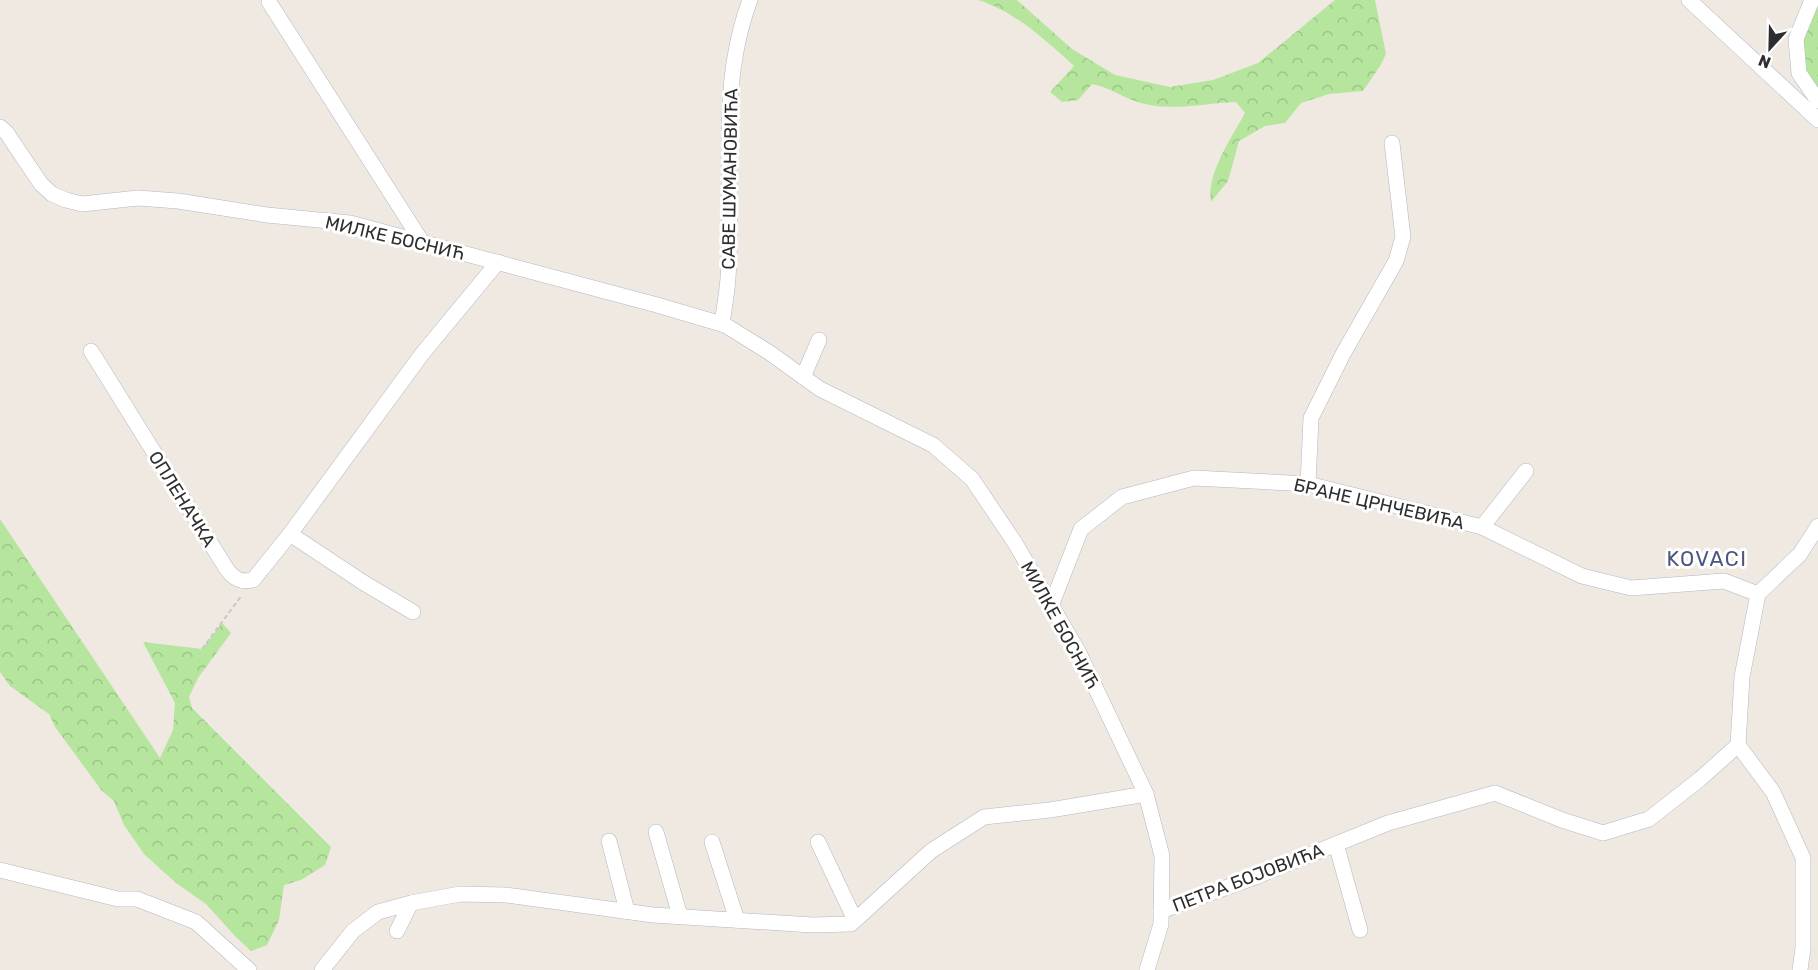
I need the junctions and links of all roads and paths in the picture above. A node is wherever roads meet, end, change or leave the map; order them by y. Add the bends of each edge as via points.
1 (750, 0) edge
2 (1689, 0) edge
3 (1812, 0) edge
4 (269, 2) dead end
5 (1818, 100) edge
6 (1818, 120) edge
7 (0, 127) edge
8 (1392, 143) dead end
9 (422, 242) junction
10 (498, 262) junction
11 (722, 324) junction
12 (819, 340) dead end
13 (90, 351) dead end
14 (802, 377) junction
15 (1526, 471) dead end
16 (1308, 484) junction
17 (1818, 526) edge
18 (1482, 527) junction
19 (290, 534) junction
20 (1812, 548) edge
21 (253, 580) junction
22 (1758, 594) junction
23 (1052, 606) junction
24 (413, 612) dead end
25 (202, 649) dead end
26 (1738, 745) junction
27 (1146, 794) junction
28 (656, 832) dead end
29 (609, 841) dead end
30 (712, 842) dead end
31 (818, 842) dead end
32 (1336, 844) junction
33 (0, 870) edge
34 (411, 903) junction
35 (627, 911) junction
36 (1161, 911) junction
37 (680, 916) junction
38 (737, 920) junction
39 (855, 920) junction
40 (1360, 930) dead end
41 (397, 931) dead end
42 (249, 970) edge
43 (322, 970) edge
44 (1147, 970) edge
45 (1800, 970) edge

1 - 11 street, САВЕ ШУМАНОВИЋА via 743,18 729,99 728,278
2 - 6 street
3 - 5 street via 1796,39 1799,73
4 - 9 street
7 - 9 street, МИЛКЕ БОСНИЋ via 41,184 66,200 82,204 138,198 178,201 350,223
8 - 16 street via 1403,237 1396,261 1311,418
9 - 10 street, МИЛКЕ БОСНИЋ
10 - 11 street, МИЛКЕ БОСНИЋ
10 - 19 street via 422,354
11 - 14 street, МИЛКЕ БОСНИЋ
12 - 14 street
13 - 21 street, ОПЛЕНАЧКА via 226,568 238,580
14 - 23 street, МИЛКЕ БОСНИЋ via 933,446 972,479
15 - 18 street
16 - 18 street, БРАНЕ ЦРНЧЕВИЋА
16 - 23 street, БРАНЕ ЦРНЧЕВИЋА via 1194,478 1122,496 1081,529
17 - 20 street
18 - 22 street, БРАНЕ ЦРНЧЕВИЋА via 1582,576 1631,588 1724,582
19 - 21 street
19 - 24 street
20 - 22 street via 1800,554
21 - 25 path
22 - 26 street via 1742,677
23 - 27 street, МИЛКЕ БОСНИЋ via 1078,651
26 - 32 street, ПЕТРА БОЈОВИЋА via 1649,819 1603,834 1495,793 1388,823
26 - 45 street via 1773,792 1803,858
27 - 36 street, МИЛКЕ БОСНИЋ via 1162,856
27 - 39 street via 984,817 931,851
28 - 37 street
29 - 35 street
30 - 38 street
31 - 39 street
32 - 36 street, ПЕТРА БОЈОВИЋА
32 - 40 street, ПЕТРА БОЈОВИЋА
33 - 42 street via 153,904 196,922
34 - 35 street via 460,894 505,895
34 - 41 street
34 - 43 street via 378,912 361,924
35 - 37 street
36 - 44 street, МИЛКЕ БОСНИЋ via 1161,924
37 - 38 street
38 - 39 street via 812,925 851,924

